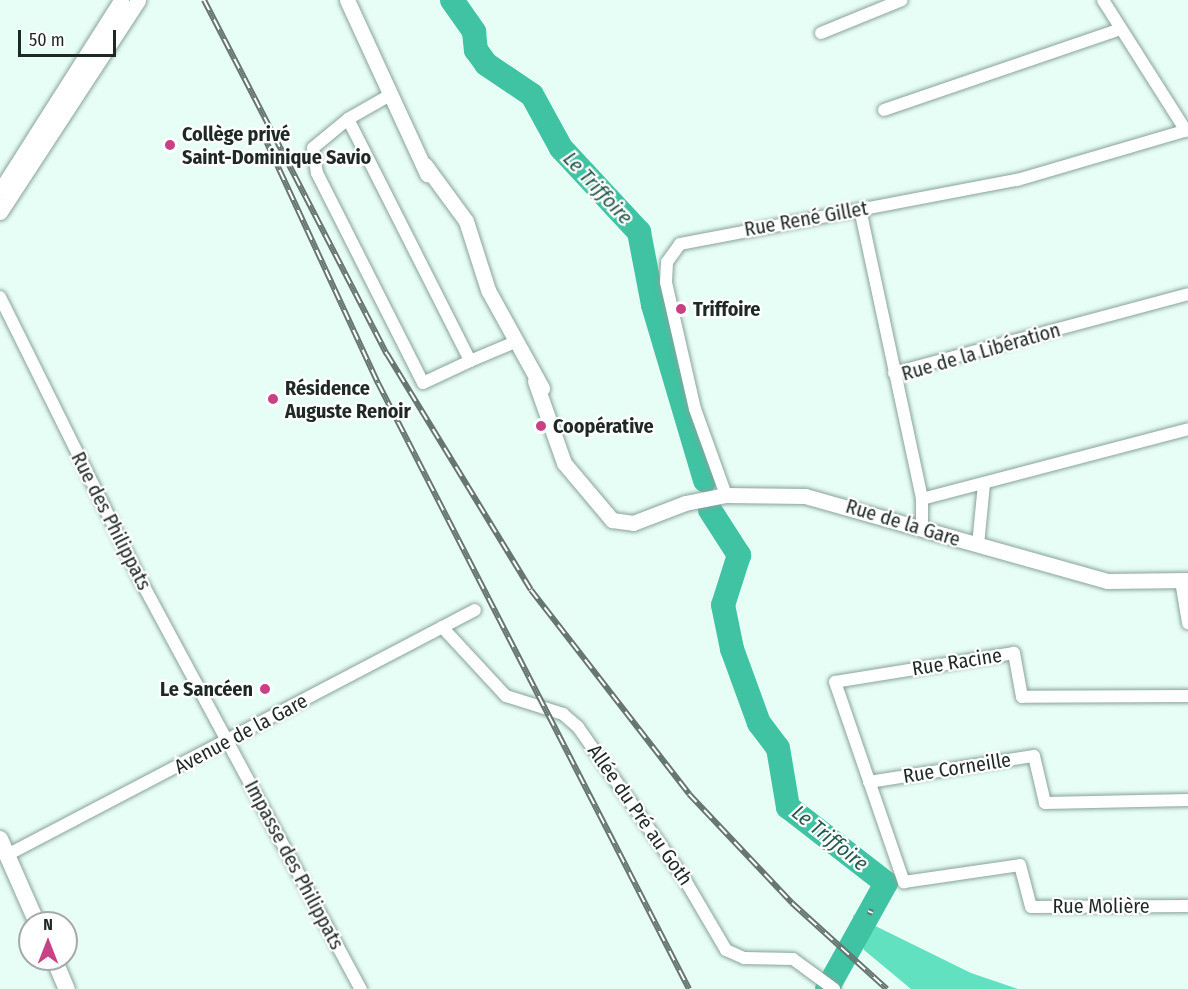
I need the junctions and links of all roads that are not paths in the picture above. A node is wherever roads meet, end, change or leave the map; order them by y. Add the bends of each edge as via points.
1 (121, 0) edge
2 (138, 0) edge
3 (347, 0) edge
4 (902, 0) edge
5 (1103, 0) edge
6 (1121, 28) junction
7 (821, 33) dead end
8 (390, 95) junction
9 (884, 110) dead end
10 (348, 119) junction
11 (1187, 131) edge
12 (0, 191) edge
13 (860, 209) junction
14 (0, 212) edge
15 (1188, 294) edge
16 (0, 297) edge
17 (515, 342) junction
18 (470, 361) junction
19 (894, 373) junction
20 (1188, 429) edge
21 (984, 484) junction
22 (726, 495) junction
23 (922, 499) junction
24 (922, 529) junction
25 (978, 545) junction
26 (1185, 581) edge
27 (475, 610) dead end
28 (1188, 623) edge
29 (442, 627) junction
30 (1188, 696) edge
31 (227, 742) junction
32 (869, 782) junction
33 (1188, 800) edge
34 (2, 851) edge
35 (1188, 906) edge
36 (31, 911) edge
37 (59, 971) edge
38 (830, 986) edge
39 (67, 989) edge
40 (361, 989) edge

1 - 12 street
2 - 14 street
3 - 8 street
4 - 7 street
5 - 6 street
6 - 9 street
6 - 11 street
8 - 10 street
8 - 17 street via 459,226 480,283 488,290
10 - 18 street
10 - 18 street via 318,140 313,157 412,362 423,383
11 - 13 street, Rue René Gillet via 1017,180
13 - 19 street
13 - 22 street, Rue René Gillet via 697,238 680,244 667,262 695,409
15 - 19 street, Rue de la Libération
16 - 31 street, Rue des Philippats
17 - 18 street
17 - 22 street, Rue de la Gare via 604,514 633,524 685,503
19 - 23 street, Rue de la Libération
20 - 21 street
21 - 23 street
21 - 25 street
22 - 24 street, Rue de la Gare via 805,496
23 - 24 street, Rue de la Libération
24 - 25 street, Rue de la Gare
25 - 26 street, Rue de la Gare via 1120,584
26 - 28 street
27 - 29 street, Avenue de la Gare
29 - 31 street, Avenue de la Gare
29 - 38 street, Allée du Pré au Goth via 506,696 563,714 578,727 685,880 726,950 744,958 784,956
30 - 32 street, Rue Racine via 1022,697 1014,653 835,682
31 - 34 street, Avenue de la Gare
31 - 40 street, Impasse des Philippats
32 - 33 street, Rue Corneille via 1034,756 1045,803
32 - 35 street, Rue Molière via 904,882 1020,865 1031,907
34 - 36 main road
37 - 39 main road

